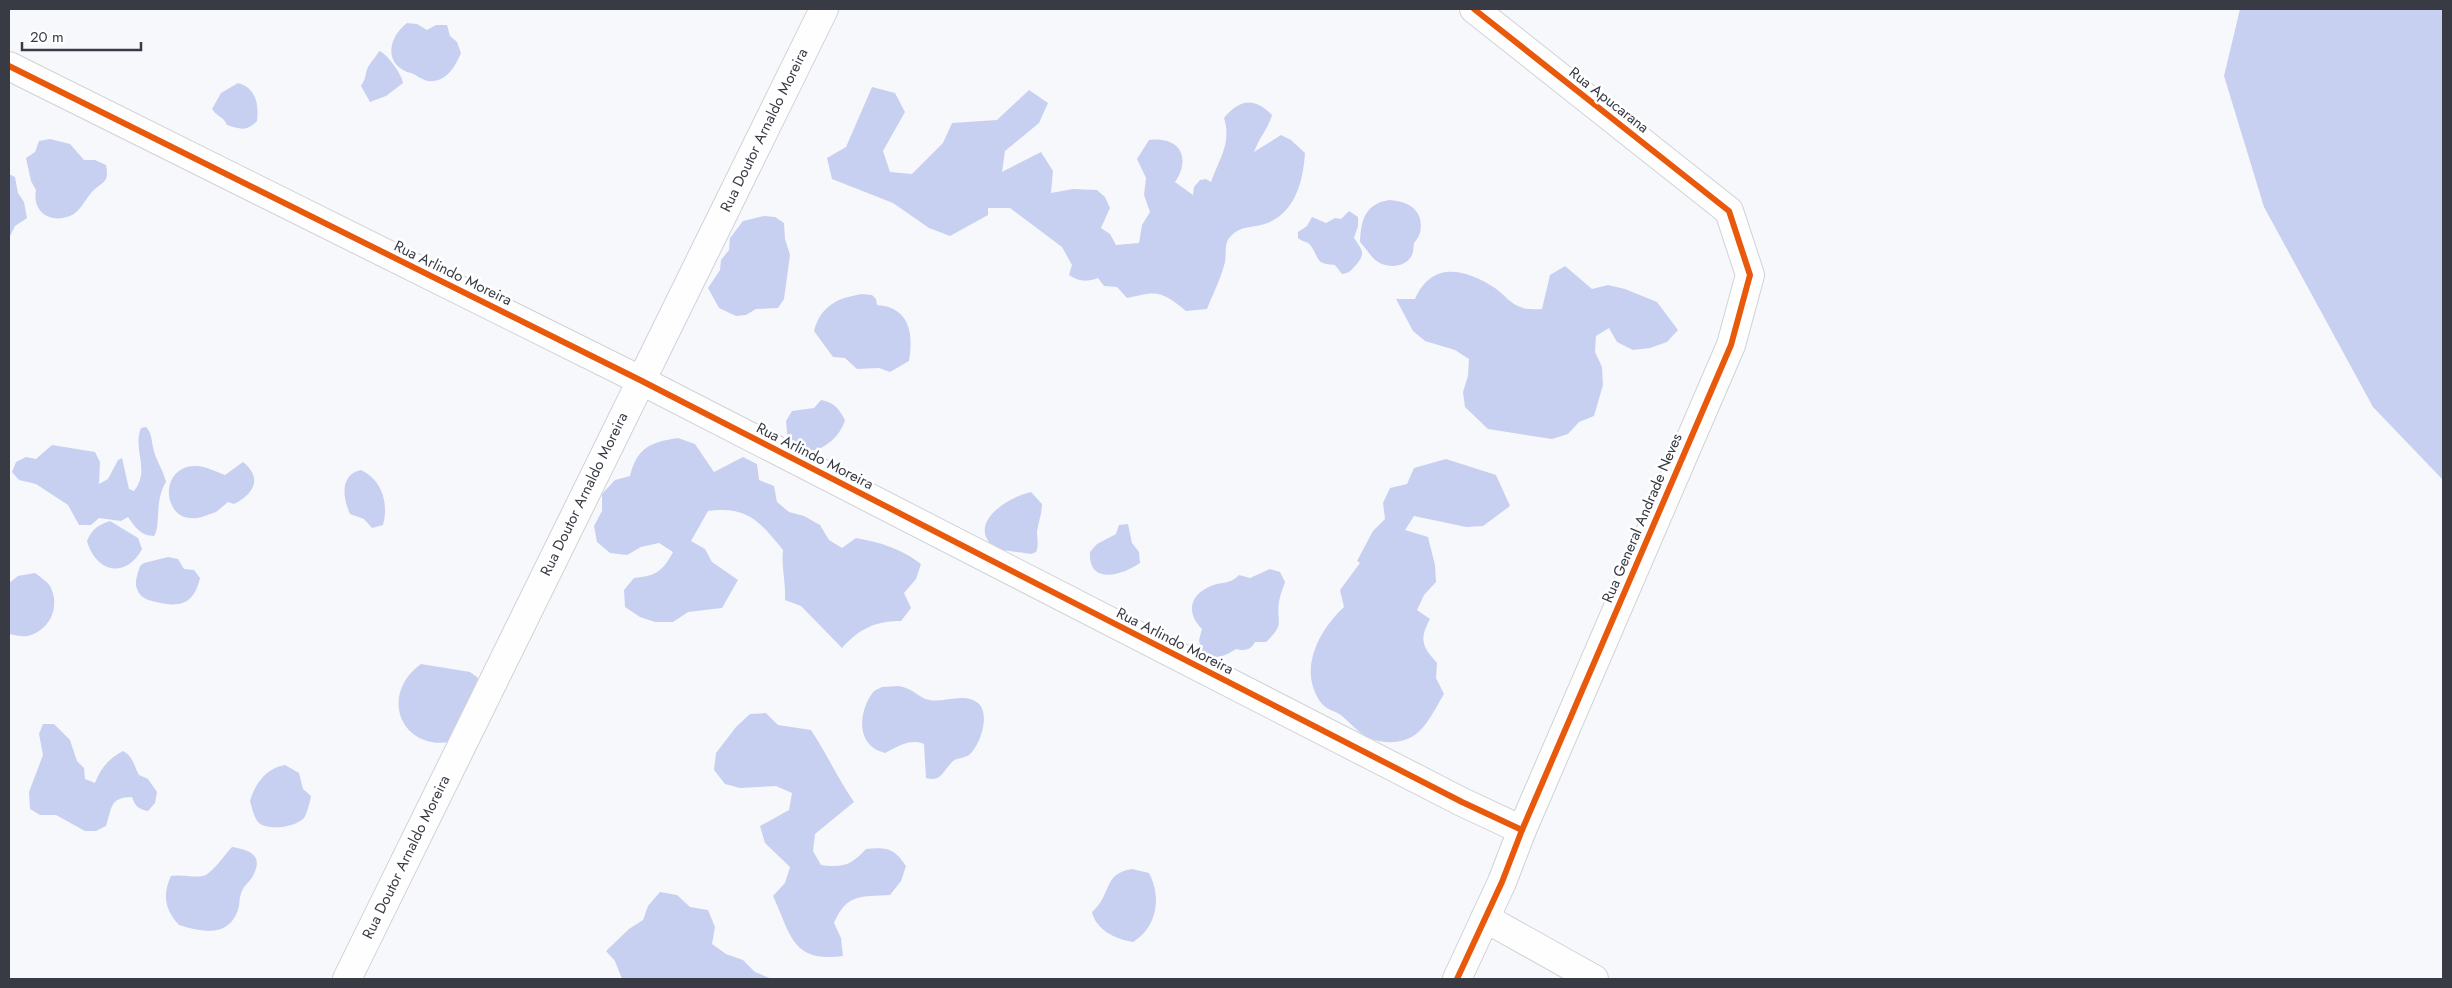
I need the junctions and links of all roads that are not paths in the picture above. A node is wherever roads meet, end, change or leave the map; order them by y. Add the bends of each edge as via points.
1 (824, 9) edge
2 (1474, 9) edge
3 (9, 66) edge
4 (1729, 211) joint
5 (640, 380) junction
6 (1522, 830) junction
7 (1486, 918) junction
8 (347, 979) edge
9 (1457, 979) edge
10 (1594, 979) edge

1 - 5 street, Rua Doutor Arnaldo Moreira
2 - 4 street, Rua Apucarana
3 - 5 street, Rua Arlindo Moreira
4 - 6 street, Rua General Andrade Neves via 1750,276 1731,345
5 - 6 street, Rua Arlindo Moreira
5 - 8 street, Rua Doutor Arnaldo Moreira
6 - 7 street
7 - 9 street
7 - 10 street

